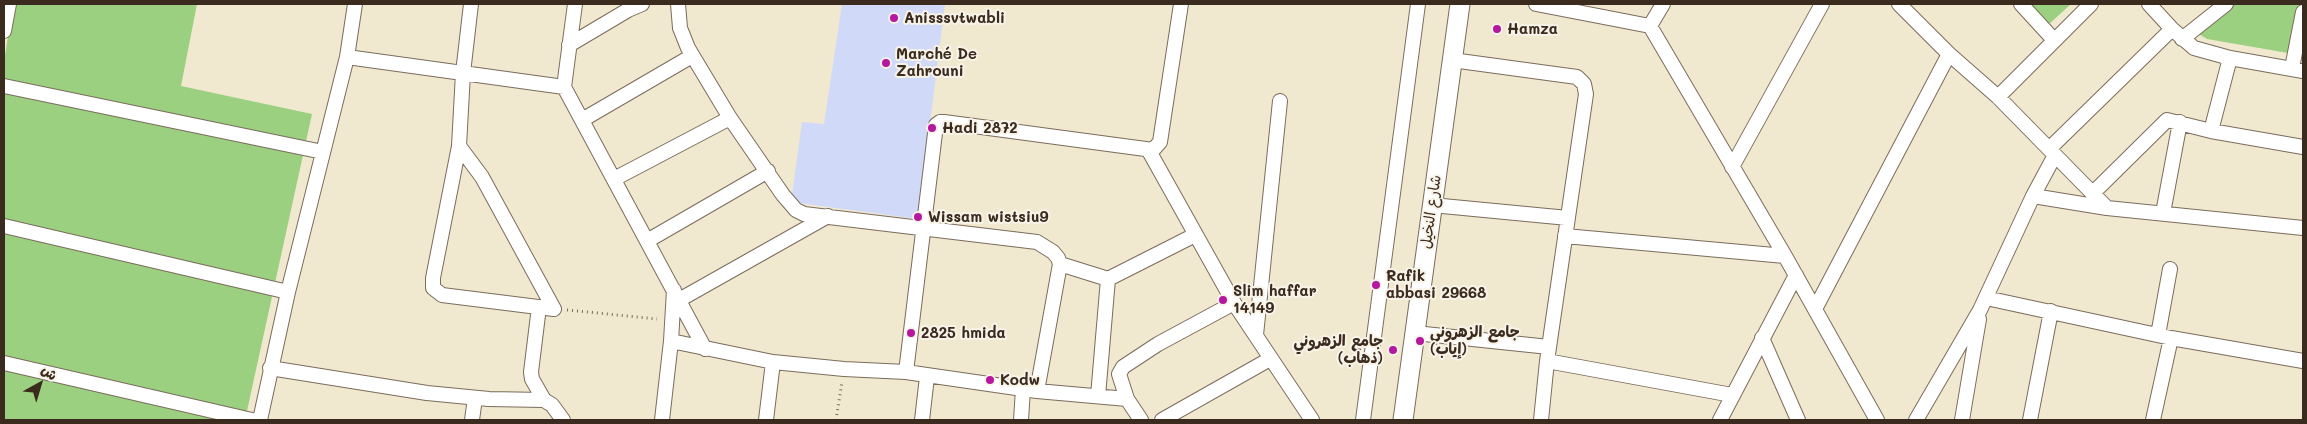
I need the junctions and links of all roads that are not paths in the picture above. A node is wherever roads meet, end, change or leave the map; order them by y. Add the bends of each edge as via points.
1 (9, 4) edge
2 (355, 4) edge
3 (471, 4) edge
4 (574, 4) edge
5 (642, 4) edge
6 (677, 4) edge
7 (1181, 4) edge
8 (1418, 4) edge
9 (1460, 4) edge
10 (1536, 4) edge
11 (1663, 4) edge
12 (1822, 4) edge
13 (1899, 4) edge
14 (2020, 4) edge
15 (2090, 4) edge
16 (2149, 4) edge
17 (2226, 4) edge
18 (2303, 12) edge
19 (1650, 26) junction
20 (4, 31) edge
21 (2177, 34) junction
22 (2054, 40) junction
23 (569, 45) junction
24 (1949, 54) junction
25 (692, 56) junction
26 (347, 57) junction
27 (2230, 58) junction
28 (1452, 60) junction
29 (2298, 70) edge
30 (463, 74) junction
31 (4, 86) edge
32 (564, 87) junction
33 (1998, 98) junction
34 (1280, 101) dead end
35 (730, 118) junction
36 (582, 120) junction
37 (2180, 122) junction
38 (2211, 131) junction
39 (459, 146) junction
40 (2303, 147) edge
41 (1149, 151) junction
42 (323, 152) junction
43 (2052, 152) junction
44 (1732, 167) junction
45 (768, 172) junction
46 (614, 179) junction
47 (2093, 193) junction
48 (2033, 196) junction
49 (1432, 204) junction
50 (2107, 208) junction
51 (2163, 213) junction
52 (828, 216) junction
53 (1568, 218) junction
54 (2303, 225) edge
55 (4, 226) edge
56 (924, 227) junction
57 (1195, 235) junction
58 (1565, 236) junction
59 (647, 241) junction
60 (1785, 256) junction
61 (1060, 264) junction
62 (2170, 269) dead end
63 (1796, 275) junction
64 (1108, 279) junction
65 (288, 292) junction
66 (676, 295) junction
67 (1234, 303) junction
68 (1983, 304) junction
69 (539, 307) junction
70 (1815, 309) junction
71 (2050, 311) junction
72 (1415, 333) junction
73 (1256, 335) junction
74 (2164, 337) junction
75 (1762, 338) junction
76 (671, 341) junction
77 (1549, 347) junction
78 (705, 349) junction
79 (1270, 359) junction
80 (1547, 361) junction
81 (4, 362) edge
82 (773, 362) junction
83 (2303, 362) edge
84 (270, 368) junction
85 (906, 372) junction
86 (927, 377) junction
87 (1030, 390) junction
88 (1732, 395) junction
89 (1098, 396) junction
90 (474, 398) junction
91 (1127, 399) junction
92 (544, 400) junction
93 (252, 420) edge
94 (260, 420) edge
95 (472, 420) edge
96 (563, 420) edge
97 (662, 420) edge
98 (766, 420) edge
99 (922, 420) edge
100 (1021, 420) edge
101 (1141, 420) edge
102 (1162, 420) edge
103 (1311, 420) edge
104 (1363, 420) edge
105 (1403, 420) edge
106 (1541, 420) edge
107 (1720, 420) edge
108 (1798, 420) edge
109 (1877, 420) edge
110 (1916, 420) edge
111 (1962, 420) edge
112 (2030, 420) edge
113 (2153, 420) edge

1 - 20 street
2 - 26 street
3 - 30 street
4 - 23 street
5 - 23 street
6 - 25 street via 680,28
7 - 41 street via 1160,142
8 - 104 street
9 - 28 main road, شارع النخيل
10 - 19 street
11 - 19 street
12 - 44 street
13 - 24 street
14 - 22 street
15 - 22 street
16 - 21 street
17 - 21 street
18 - 29 street
19 - 44 street
21 - 27 street via 2194,48
21 - 43 street
22 - 33 street
23 - 32 street
24 - 33 street
24 - 70 street
25 - 35 street
25 - 36 street
26 - 30 street
26 - 42 street
27 - 29 street
27 - 38 street
28 - 49 main road, شارع النخيل
28 - 53 street via 1568,75 1580,80 1586,94
30 - 32 street
30 - 39 street
31 - 42 street
32 - 36 street
33 - 43 street
34 - 73 street
35 - 45 street
35 - 46 street
36 - 46 street
37 - 38 street
37 - 47 street via 2167,120
37 - 51 street
38 - 40 street
39 - 69 street via 482,177 554,309
39 - 69 street via 433,288 442,295
41 - 56 street via 940,122 935,128
41 - 57 street
42 - 65 street
43 - 47 street
43 - 48 street
44 - 60 street
45 - 52 street via 796,210
45 - 59 street
46 - 59 street
47 - 50 street
48 - 50 street
48 - 68 street
49 - 53 street
49 - 72 main road, شارع النخيل
50 - 51 street
51 - 54 street
52 - 56 street
52 - 66 street
53 - 58 street
55 - 65 street
56 - 61 street via 1037,242 1053,252
56 - 85 street
57 - 64 street
57 - 67 street
58 - 60 street
58 - 77 street
59 - 66 street
60 - 63 street
61 - 64 street
61 - 87 street
62 - 74 street
63 - 70 street
63 - 75 street
64 - 89 street
65 - 84 street
66 - 76 street via 670,320
66 - 78 street
67 - 73 street
67 - 91 street via 1123,367 1119,374
68 - 71 street
68 - 110 street
68 - 111 street
69 - 92 street via 531,372
70 - 109 street
71 - 74 street
71 - 112 street
72 - 77 street
72 - 105 main road, شارع النخيل
73 - 79 street
74 - 83 street
74 - 113 street
75 - 88 street
75 - 108 street
76 - 78 street
76 - 97 street
77 - 80 street
78 - 82 street
79 - 102 street
79 - 103 street
80 - 88 street
80 - 106 street
81 - 93 street
82 - 85 street
82 - 98 street
84 - 90 street via 426,394
84 - 94 street
85 - 86 street
86 - 87 street
86 - 99 street
87 - 89 street
87 - 100 street
88 - 107 street
89 - 91 street
90 - 92 street
90 - 95 street
91 - 101 street
92 - 96 street

